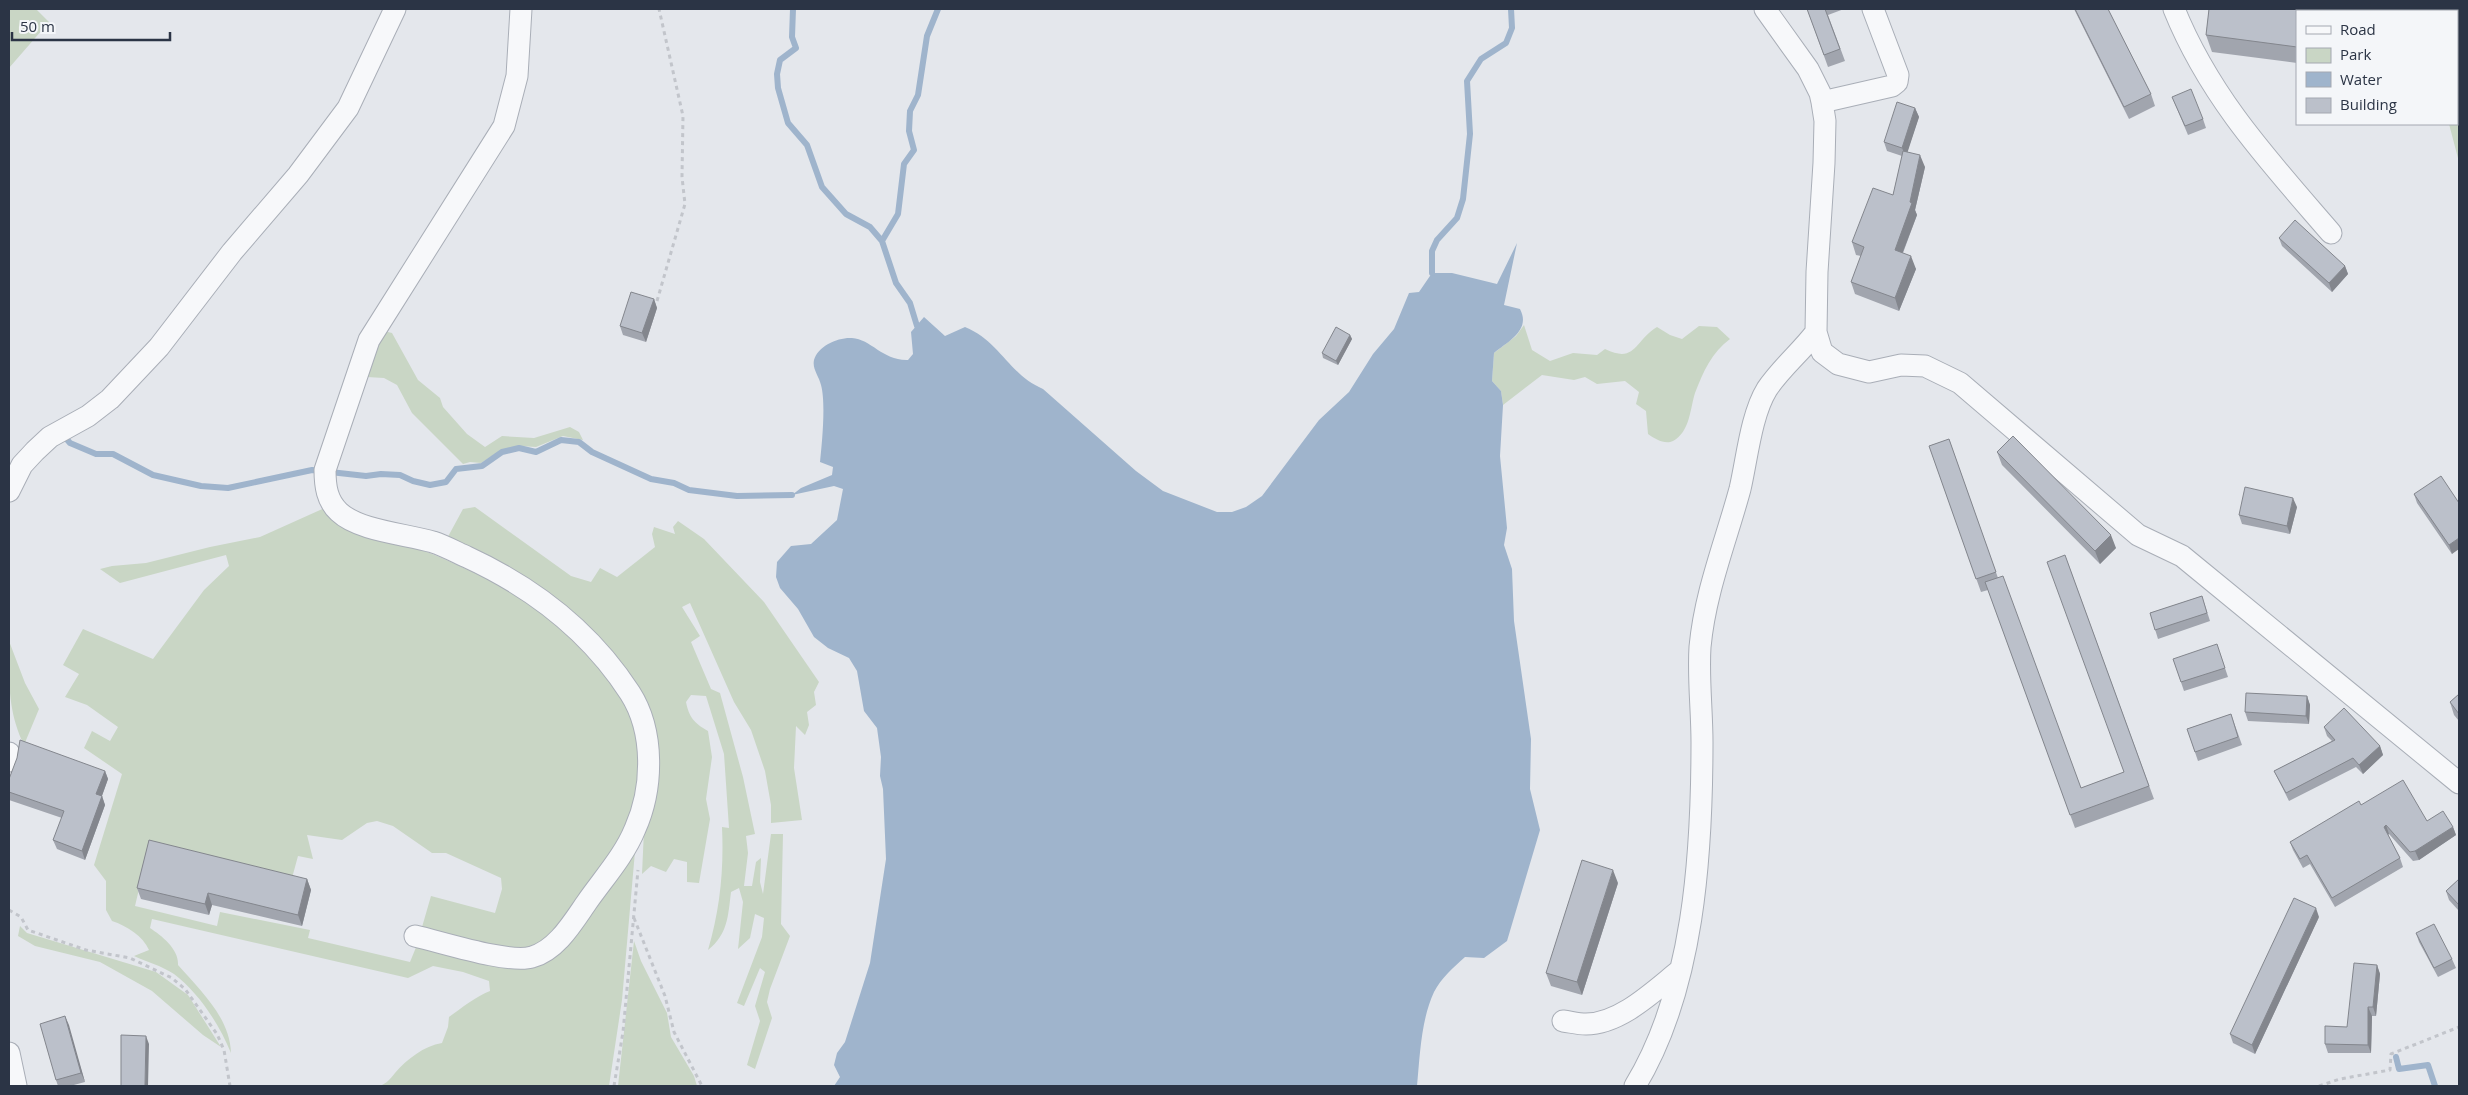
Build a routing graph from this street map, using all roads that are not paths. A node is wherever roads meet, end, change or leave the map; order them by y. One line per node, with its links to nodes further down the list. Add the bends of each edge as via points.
1 (395, 9): 9 (street, via 348,108 159,348 110,399 88,416 50,437 35,451 22,465)
2 (521, 9): 13 (street, via 517,76 504,126 369,340 325,470 325,487 339,513 356,523 434,543 484,565 537,596 568,620 592,643 631,694 650,750 647,780 635,829 620,856 559,940 545,952 518,960)
3 (1765, 9): 6 (street, via 1808,69)
4 (1873, 9): 6 (street, via 1898,75 1897,82 1892,86)
5 (2174, 9): 7 (street, via 2186,40 2244,132)
6 (1822, 102): 8 (street, via 1824,164)
7 (2331, 233)
8 (1816, 332): 12 (street, via 1822,352 1838,364 1869,372 1901,365 1926,366 1960,383 2138,535 2182,556); 14 (street, via 1766,390 1704,612 1700,649 1702,742 1698,850 1691,912)
9 (9, 489)
10 (9, 753): 11 (street)
11 (9, 761)
12 (2459, 783)
13 (415, 936)
14 (1679, 971): 15 (street, via 1648,995 1605,1020 1587,1024); 18 (street, via 1662,1028)
15 (1563, 1021)
16 (9, 1053): 17 (street)
17 (16, 1086)
18 (1635, 1086)

